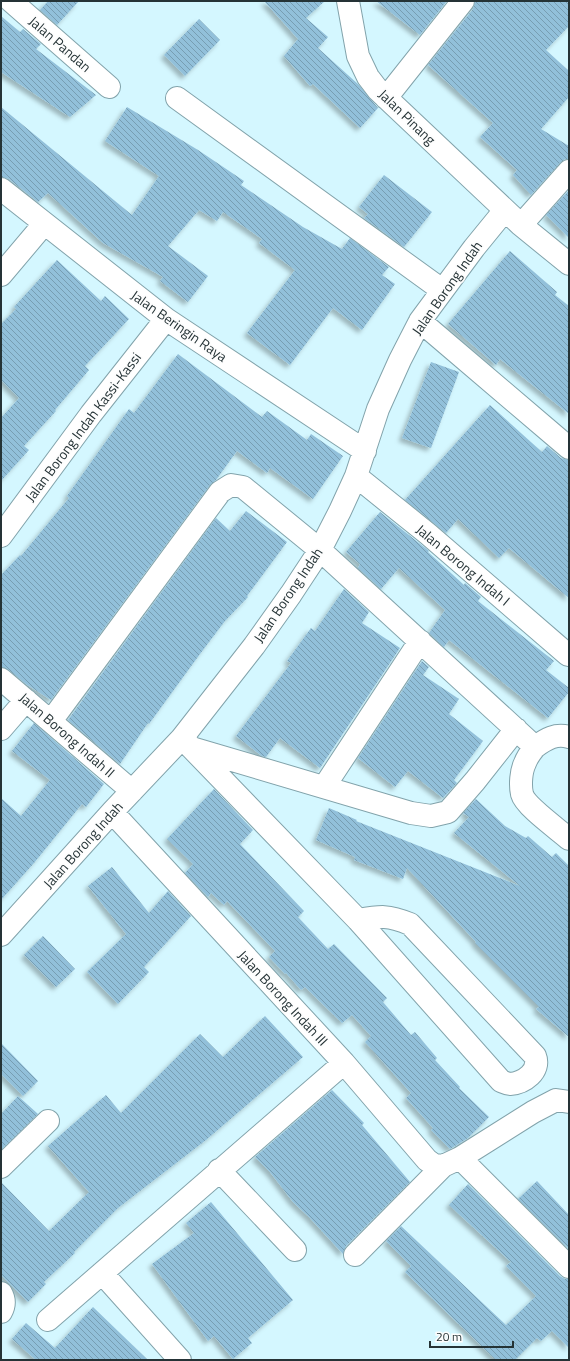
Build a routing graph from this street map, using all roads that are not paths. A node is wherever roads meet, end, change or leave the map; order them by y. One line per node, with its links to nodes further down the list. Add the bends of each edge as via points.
1 (11, 1): 4 (street, Jalan Pandan)
2 (348, 1): 6 (street, Jalan Pinang, via 358,56 368,77)
3 (463, 1): 6 (street)
4 (109, 87)
5 (177, 98): 14 (street)
6 (386, 98): 9 (street, Jalan Pinang)
7 (569, 171): 11 (street)
8 (1, 189): 10 (street, Jalan Beringin Raya)
9 (505, 210): 11 (street, Jalan Pinang); 14 (street, Jalan Borong Indah)
10 (44, 224): 13 (street); 15 (street, Jalan Beringin Raya)
11 (521, 225): 12 (street, Jalan Pinang)
12 (569, 264)
13 (1, 275)
14 (442, 290): 16 (street, Jalan Borong Indah)
15 (166, 319): 18 (street, Jalan Beringin Raya); 20 (street, Jalan Borong Indah Kassi-Kassi, via 91,414)
16 (420, 321): 17 (street); 18 (street, Jalan Borong Indah, via 378,409)
17 (569, 448)
18 (365, 451): 19 (street, Jalan Borong Indah)
19 (356, 476): 21 (street, Jalan Borong Indah); 23 (street, Jalan Borong Indah I, via 428,534)
20 (1, 536)
21 (320, 550): 22 (street); 26 (street, via 243,487 231,485 220,492); 30 (street, Jalan Borong Indah)
22 (420, 641): 28 (street); 32 (street)
23 (568, 655)
24 (1, 679): 25 (street, Jalan Borong Indah II)
25 (26, 700): 26 (street, Jalan Borong Indah II); 27 (street)
26 (51, 722): 33 (street, Jalan Borong Indah II)
27 (1, 729)
28 (516, 729): 31 (street); 32 (street, via 448,812 431,816 411,813)
29 (569, 736): 31 (street, via 561,734 546,739)
30 (188, 743): 32 (street); 33 (street, Jalan Borong Indah); 36 (street)
31 (535, 747): 35 (street, via 524,764 522,794 536,811)
32 (324, 787)
33 (132, 791): 34 (street, Jalan Borong Indah)
34 (112, 812): 37 (street, Jalan Borong Indah); 38 (street, Jalan Borong Indah III)
35 (569, 839)
36 (358, 920): 36 (street, via 376,916 392,917 410,924 535,1056 535,1070 518,1082 509,1084 501,1081)
37 (1, 935)
38 (344, 1063): 41 (street, Jalan Borong Indah III, via 427,1160 434,1165); 43 (street)
39 (569, 1102): 41 (street, via 556,1100)
40 (48, 1121): 42 (street)
41 (451, 1162): 45 (street); 46 (street, Jalan Borong Indah III)
42 (1, 1167)
43 (220, 1170): 44 (street); 47 (street)
44 (295, 1250)
45 (355, 1255)
46 (569, 1267)
47 (102, 1272): 50 (street); 51 (street)
48 (1, 1293): 49 (street, via 5,1299)
49 (1, 1312)
50 (48, 1320)
51 (180, 1360)

